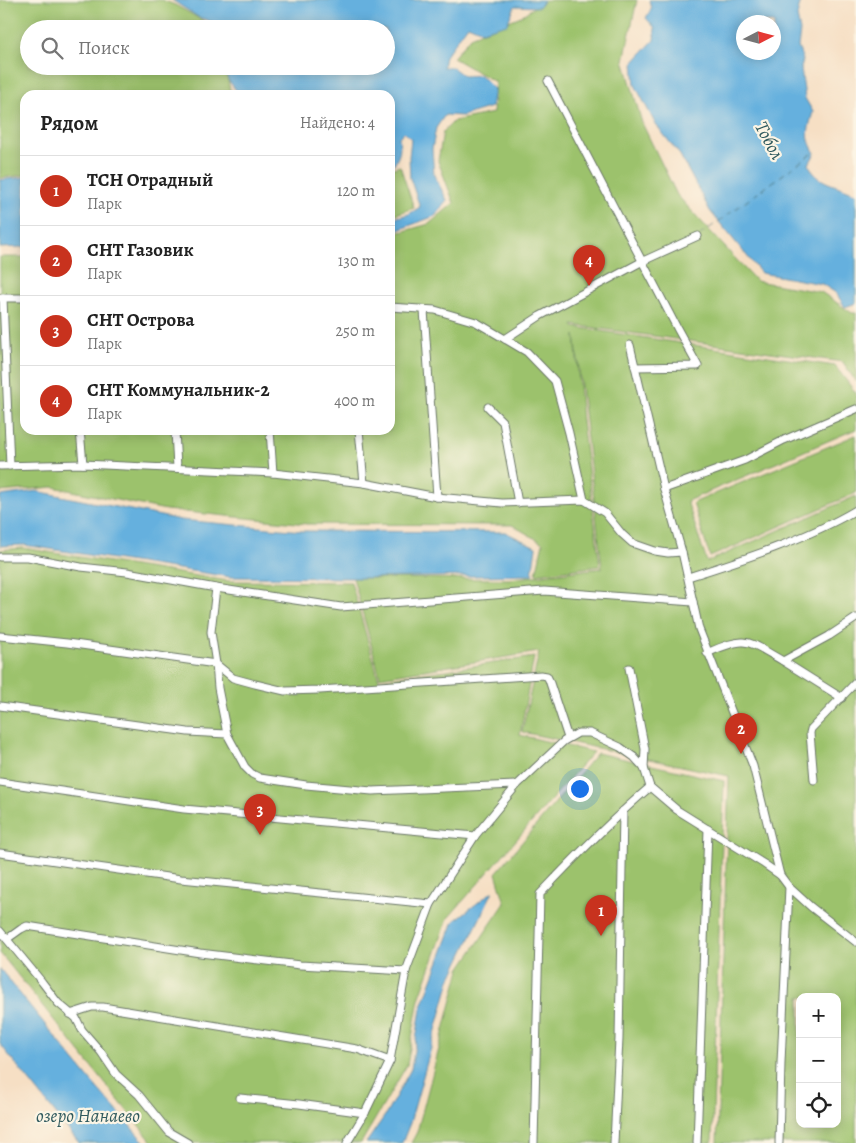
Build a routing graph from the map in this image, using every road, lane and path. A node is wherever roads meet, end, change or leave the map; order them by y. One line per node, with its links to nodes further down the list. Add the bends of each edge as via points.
1 (548, 81): 3 (street)
2 (698, 236): 3 (street)
3 (643, 261): 8 (street, via 540,316); 10 (street, via 698,366)
4 (1, 298): 5 (street); 19 (street)
5 (20, 298)
6 (395, 307): 7 (street)
7 (424, 310): 8 (street, via 476,322); 24 (street)
8 (505, 340): 25 (street, via 527,352 555,381)
9 (630, 345): 10 (street)
10 (635, 366): 23 (street)
11 (488, 407): 26 (street, via 503,422)
12 (856, 408): 23 (street, via 745,460)
13 (80, 435): 17 (street)
14 (175, 435): 20 (street)
15 (270, 435): 21 (street)
16 (359, 435): 22 (street)
17 (83, 464): 19 (street); 20 (street)
18 (0, 466): 19 (street)
19 (10, 466)
20 (177, 468): 21 (street)
21 (273, 473): 22 (street)
22 (364, 483): 24 (street)
23 (664, 489): 28 (street)
24 (437, 497): 26 (street)
25 (584, 500): 26 (street); 28 (street, via 605,514 632,543 655,551)
26 (518, 503)
27 (856, 510): 30 (street, via 771,549)
28 (682, 552): 30 (street)
29 (0, 557): 31 (street, via 28,557)
30 (688, 577): 32 (street)
31 (216, 588): 32 (street, via 342,606 544,591); 37 (street, via 211,632)
32 (693, 602): 35 (street)
33 (856, 618): 36 (street)
34 (0, 636): 37 (street)
35 (707, 653): 36 (street, via 729,643 747,641); 53 (street, via 753,766)
36 (784, 661): 40 (street)
37 (216, 664): 42 (street); 43 (street, via 233,678 286,691 547,676)
38 (629, 668): 44 (street, via 645,749)
39 (856, 682): 40 (street)
40 (842, 698): 45 (street, via 810,733)
41 (0, 706): 42 (street, via 188,732)
42 (227, 734): 47 (street, via 245,767 260,778 372,790)
43 (568, 738): 44 (street, via 578,733 590,733 620,747); 47 (street)
44 (644, 768): 48 (street)
45 (814, 780)
46 (0, 782): 51 (street, via 184,809)
47 (517, 785): 51 (street)
48 (650, 787): 49 (street); 50 (street, via 676,810)
49 (623, 810): 66 (street, via 540,894); 67 (street)
50 (708, 829): 53 (street); 68 (street)
51 (474, 836): 55 (street)
52 (0, 853): 55 (street, via 181,879)
53 (780, 875): 54 (street)
54 (789, 887): 58 (street); 69 (street)
55 (431, 904): 59 (street)
56 (0, 931): 57 (street)
57 (7, 940): 59 (street, via 27,926 300,966); 60 (street)
58 (856, 942)
59 (406, 971): 61 (street)
60 (70, 1014): 61 (street, via 103,1007 357,1049); 64 (street, via 116,1074 139,1095 169,1132)
61 (390, 1060): 63 (street)
62 (240, 1098): 63 (street)
63 (365, 1113): 65 (street)
64 (188, 1143)
65 (346, 1143)
66 (534, 1143)
67 (614, 1143)
68 (697, 1143)
69 (780, 1143)

